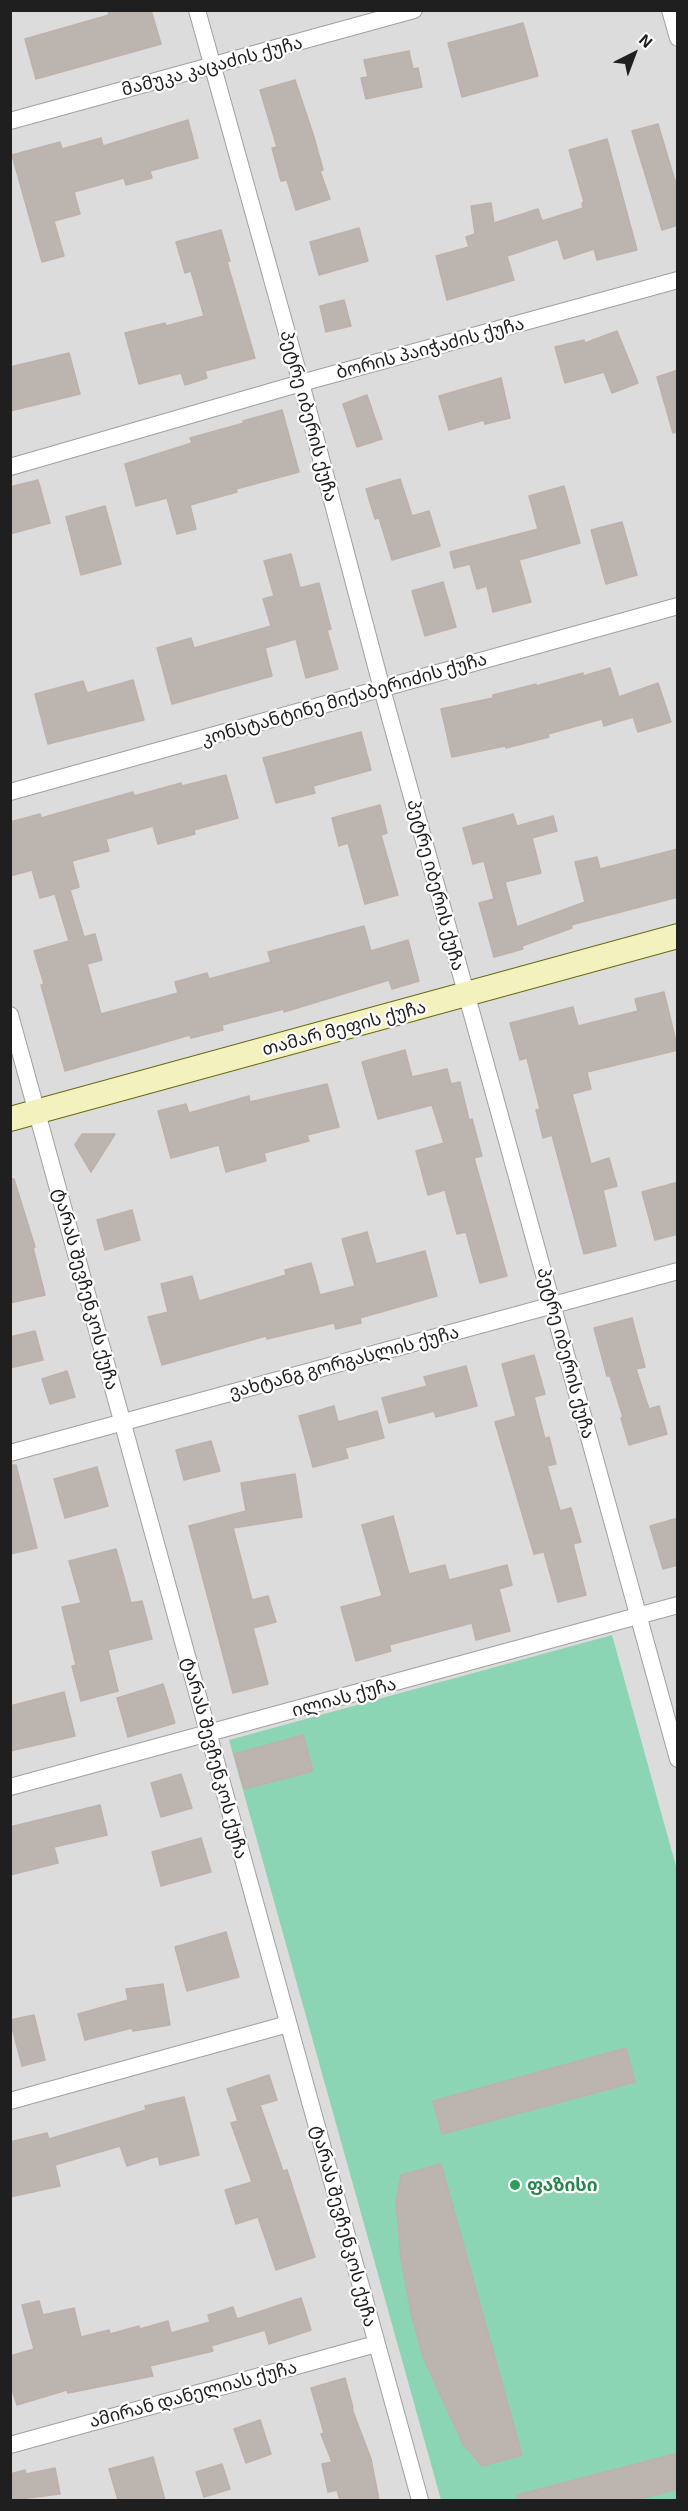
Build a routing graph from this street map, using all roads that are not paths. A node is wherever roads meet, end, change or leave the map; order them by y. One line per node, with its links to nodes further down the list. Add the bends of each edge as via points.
1 (197, 10): 5 (street, პეტრე იბერის ქუჩა)
2 (414, 10): 5 (street, მამუკა კაცაძის ქუჩა)
3 (670, 10): 4 (street)
4 (678, 38)
5 (212, 66): 6 (street, მამუკა კაცაძის ქუჩა); 8 (street, პეტრე იბერის ქუჩა)
6 (10, 121)
7 (678, 280): 8 (street, ბორის პაიჭაძის ქუჩა)
8 (301, 383): 9 (street, ბორის პაიჭაძის ქუჩა); 11 (street, პეტრე იბერის ქუჩა)
9 (10, 467)
10 (678, 606): 11 (street, კონსტანტინე მიქაბერიძის ქუჩა)
11 (382, 689): 12 (street, კონსტანტინე მიქაბერიძის ქუჩა); 14 (street, პეტრე იბერის ქუჩა)
12 (10, 792)
13 (678, 936): 14 (street, თამარ მეფის ქუჩა)
14 (466, 994): 16 (street, თამარ მეფის ქუჩა); 19 (street, პეტრე იბერის ქუჩა)
15 (10, 1015): 16 (street, ტარას შევჩენკოს ქუჩა)
16 (37, 1112): 17 (street, თამარ მეფის ქუჩა); 20 (street, ტარას შევჩენკოს ქუჩა)
17 (10, 1119)
18 (678, 1271): 19 (street, ვახტანგ გორგასლის ქუჩა)
19 (554, 1305): 20 (street, ვახტანგ გორგასლის ქუჩა); 23 (street, პეტრე იბერის ქუჩა)
20 (122, 1423): 21 (street, ვახტანგ გორგასლის ქუჩა); 24 (street, ტარას შევჩენკოს ქუჩა)
21 (10, 1454)
22 (678, 1605): 23 (street, ილიას ქუჩა)
23 (638, 1616): 24 (street, ილიას ქუჩა); 25 (street, პეტრე იბერის ქუჩა)
24 (208, 1735): 26 (street, ილიას ქუჩა); 27 (street, ტარას შევჩენკოს ქუჩა)
25 (678, 1759)
26 (10, 1787)
27 (288, 2024): 28 (street); 29 (street, ტარას შევჩენკოს ქუჩა)
28 (10, 2101)
29 (376, 2344): 30 (street, ამირან დანელიას ქუჩა); 31 (street, ტარას შევჩენკოს ქუჩა)
30 (10, 2445)
31 (420, 2500)

